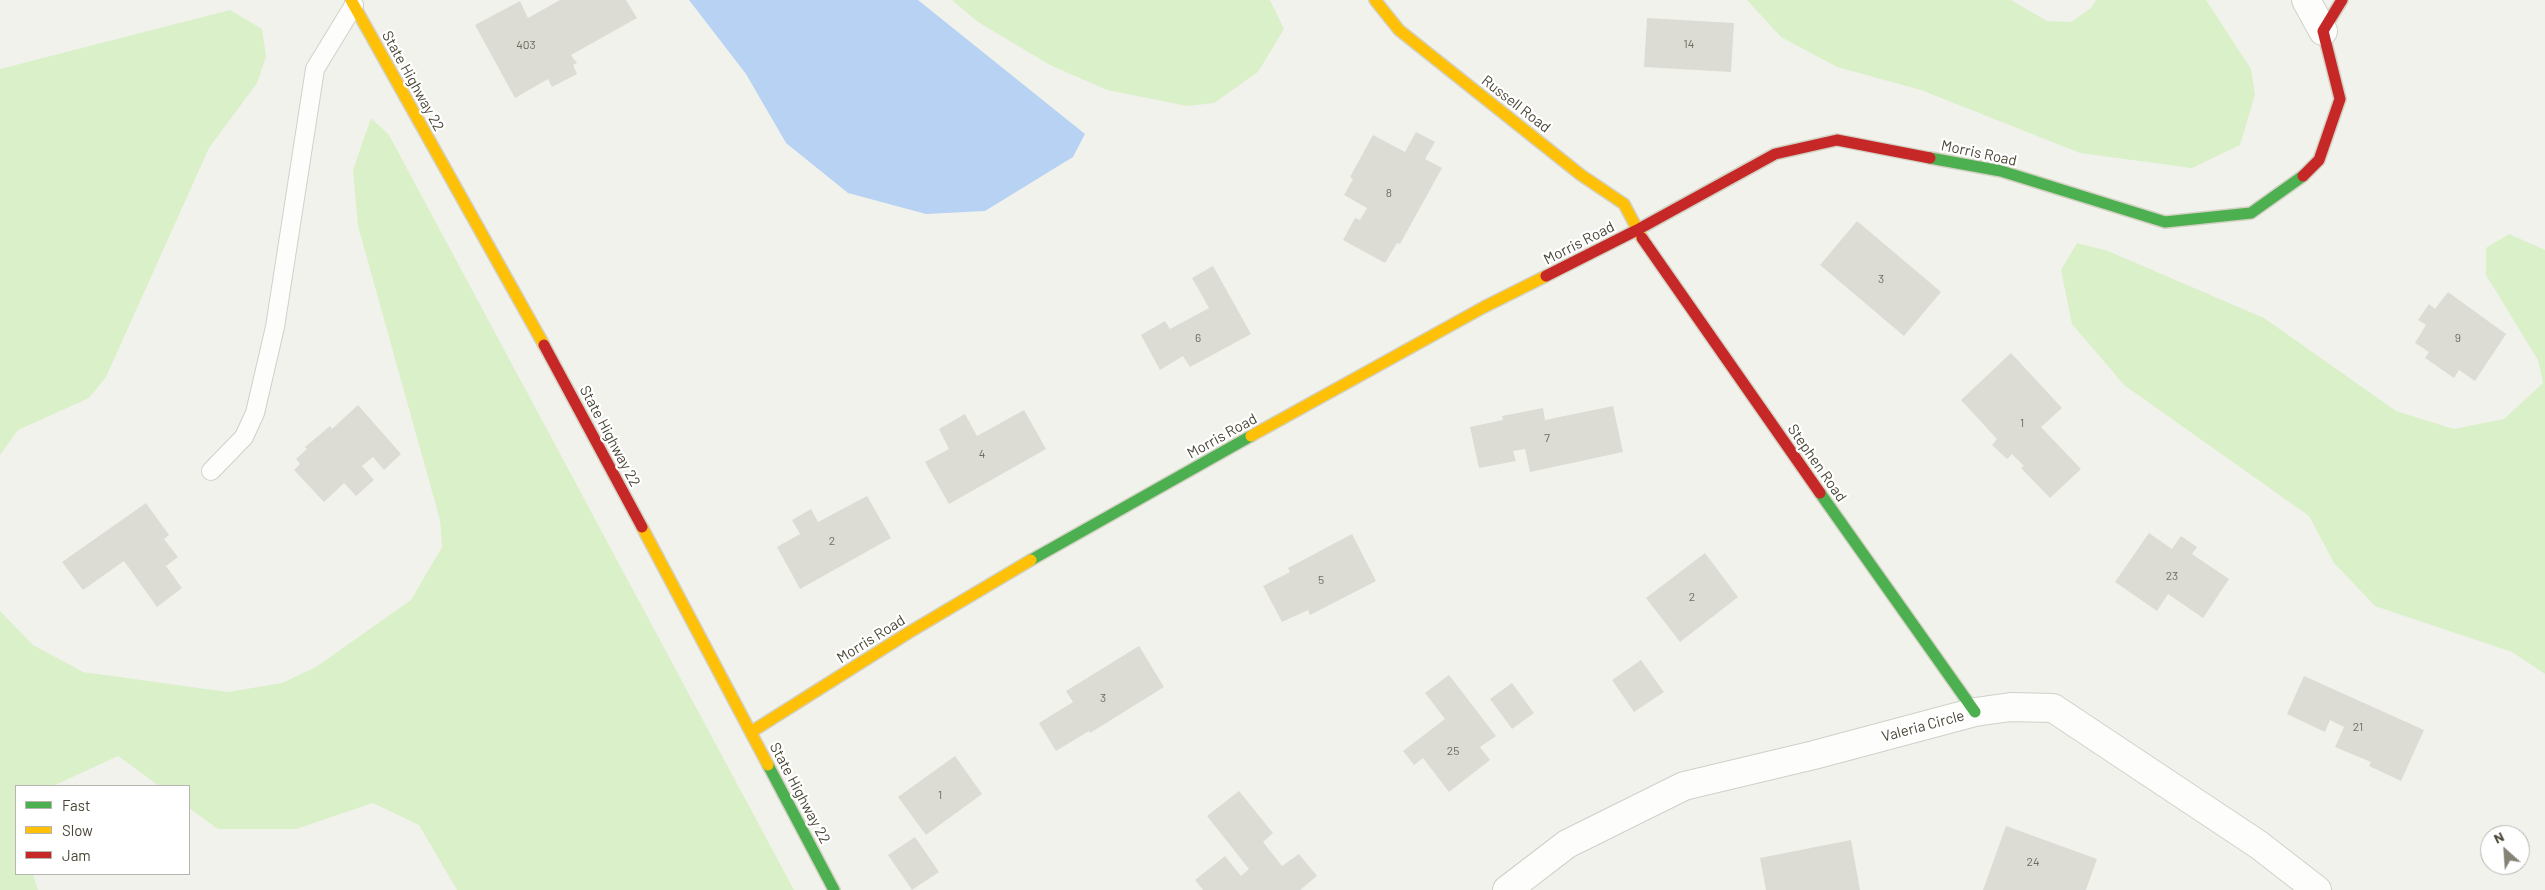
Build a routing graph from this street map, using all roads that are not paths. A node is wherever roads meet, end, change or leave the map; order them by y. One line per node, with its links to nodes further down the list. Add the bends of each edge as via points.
1 (1375, 0): 6 (street, Russell Road, via 1399,30 1581,174 1624,204)
2 (2306, 0): 5 (street)
3 (2342, 0): 5 (street)
4 (352, 2): 7 (lane, via 315,69 275,327 255,413 244,437); 9 (street, State Highway 22, via 557,368)
5 (2323, 31): 6 (street, Morris Road, via 2340,99 2319,160 2301,178 2251,213 2165,222 2001,171 1837,140 1775,154)
6 (1637, 230): 8 (street, Stephen Road); 9 (street, Morris Road, via 1484,307 1080,531 908,633)
7 (211, 471)
8 (1975, 712): 11 (street, Valeria Circle, via 1684,786 1567,844); 12 (street, Valeria Circle, via 2011,707 2054,708 2259,845)
9 (751, 732): 10 (street, State Highway 22)
10 (834, 890)
11 (1507, 890)
12 (2317, 890)

